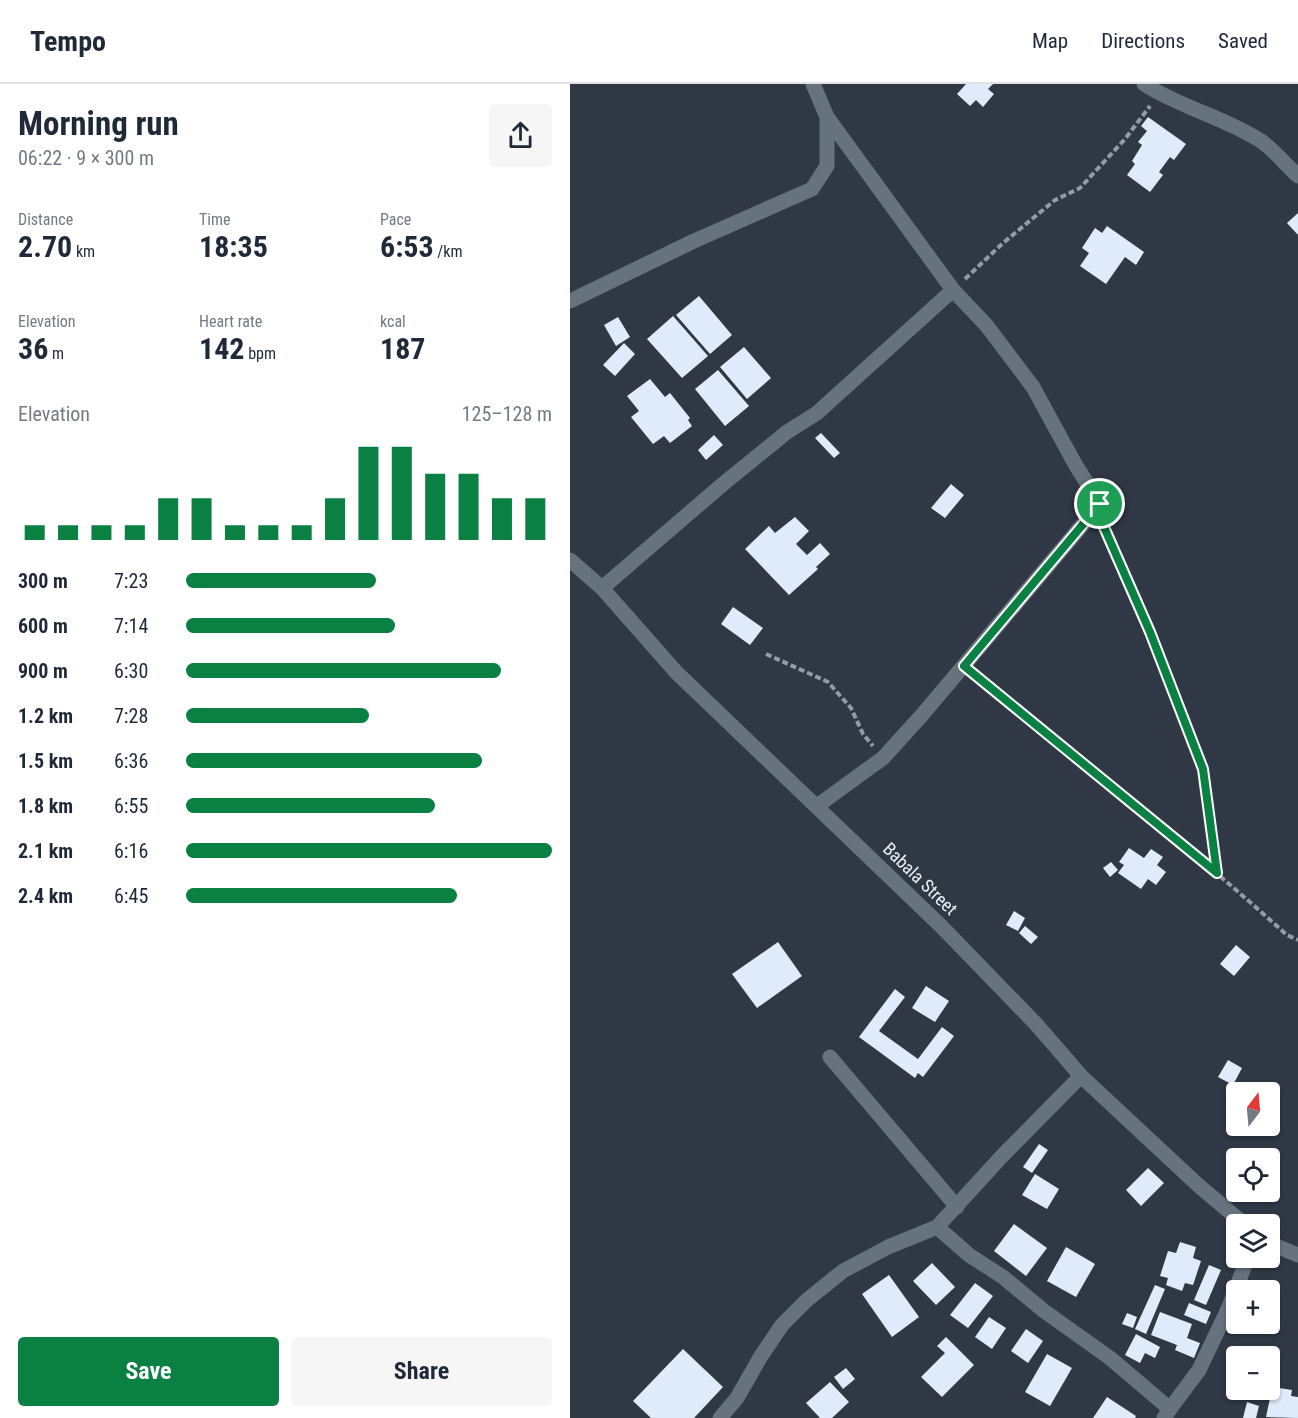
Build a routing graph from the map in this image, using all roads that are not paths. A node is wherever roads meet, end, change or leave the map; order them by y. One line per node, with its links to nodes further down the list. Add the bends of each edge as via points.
1 (813, 84): 3 (street)
2 (1144, 84): 4 (street, via 1262,142)
3 (827, 117): 5 (street); 6 (street, via 827,166 812,189)
4 (1298, 176)
5 (953, 290): 8 (street, via 817,413 723,484); 9 (street, via 987,326 1034,387 1100,504 883,758)
6 (570, 301)
7 (570, 560): 8 (street, Babala Street)
8 (602, 588): 9 (street, Babala Street, via 676,672)
9 (817, 806): 11 (street, Babala Street, via 942,927)
10 (830, 1057): 12 (street)
11 (1081, 1076): 12 (street); 13 (street, Babala Street)
12 (957, 1207): 14 (street)
13 (1232, 1214)
14 (937, 1227): 18 (street, via 969,1255 1110,1358); 19 (street, via 843,1271 807,1300 782,1325 737,1398)
15 (1280, 1248): 16 (street)
16 (1298, 1255)
17 (1243, 1268): 18 (street, via 1199,1370)
18 (1167, 1413)
19 (720, 1418)

